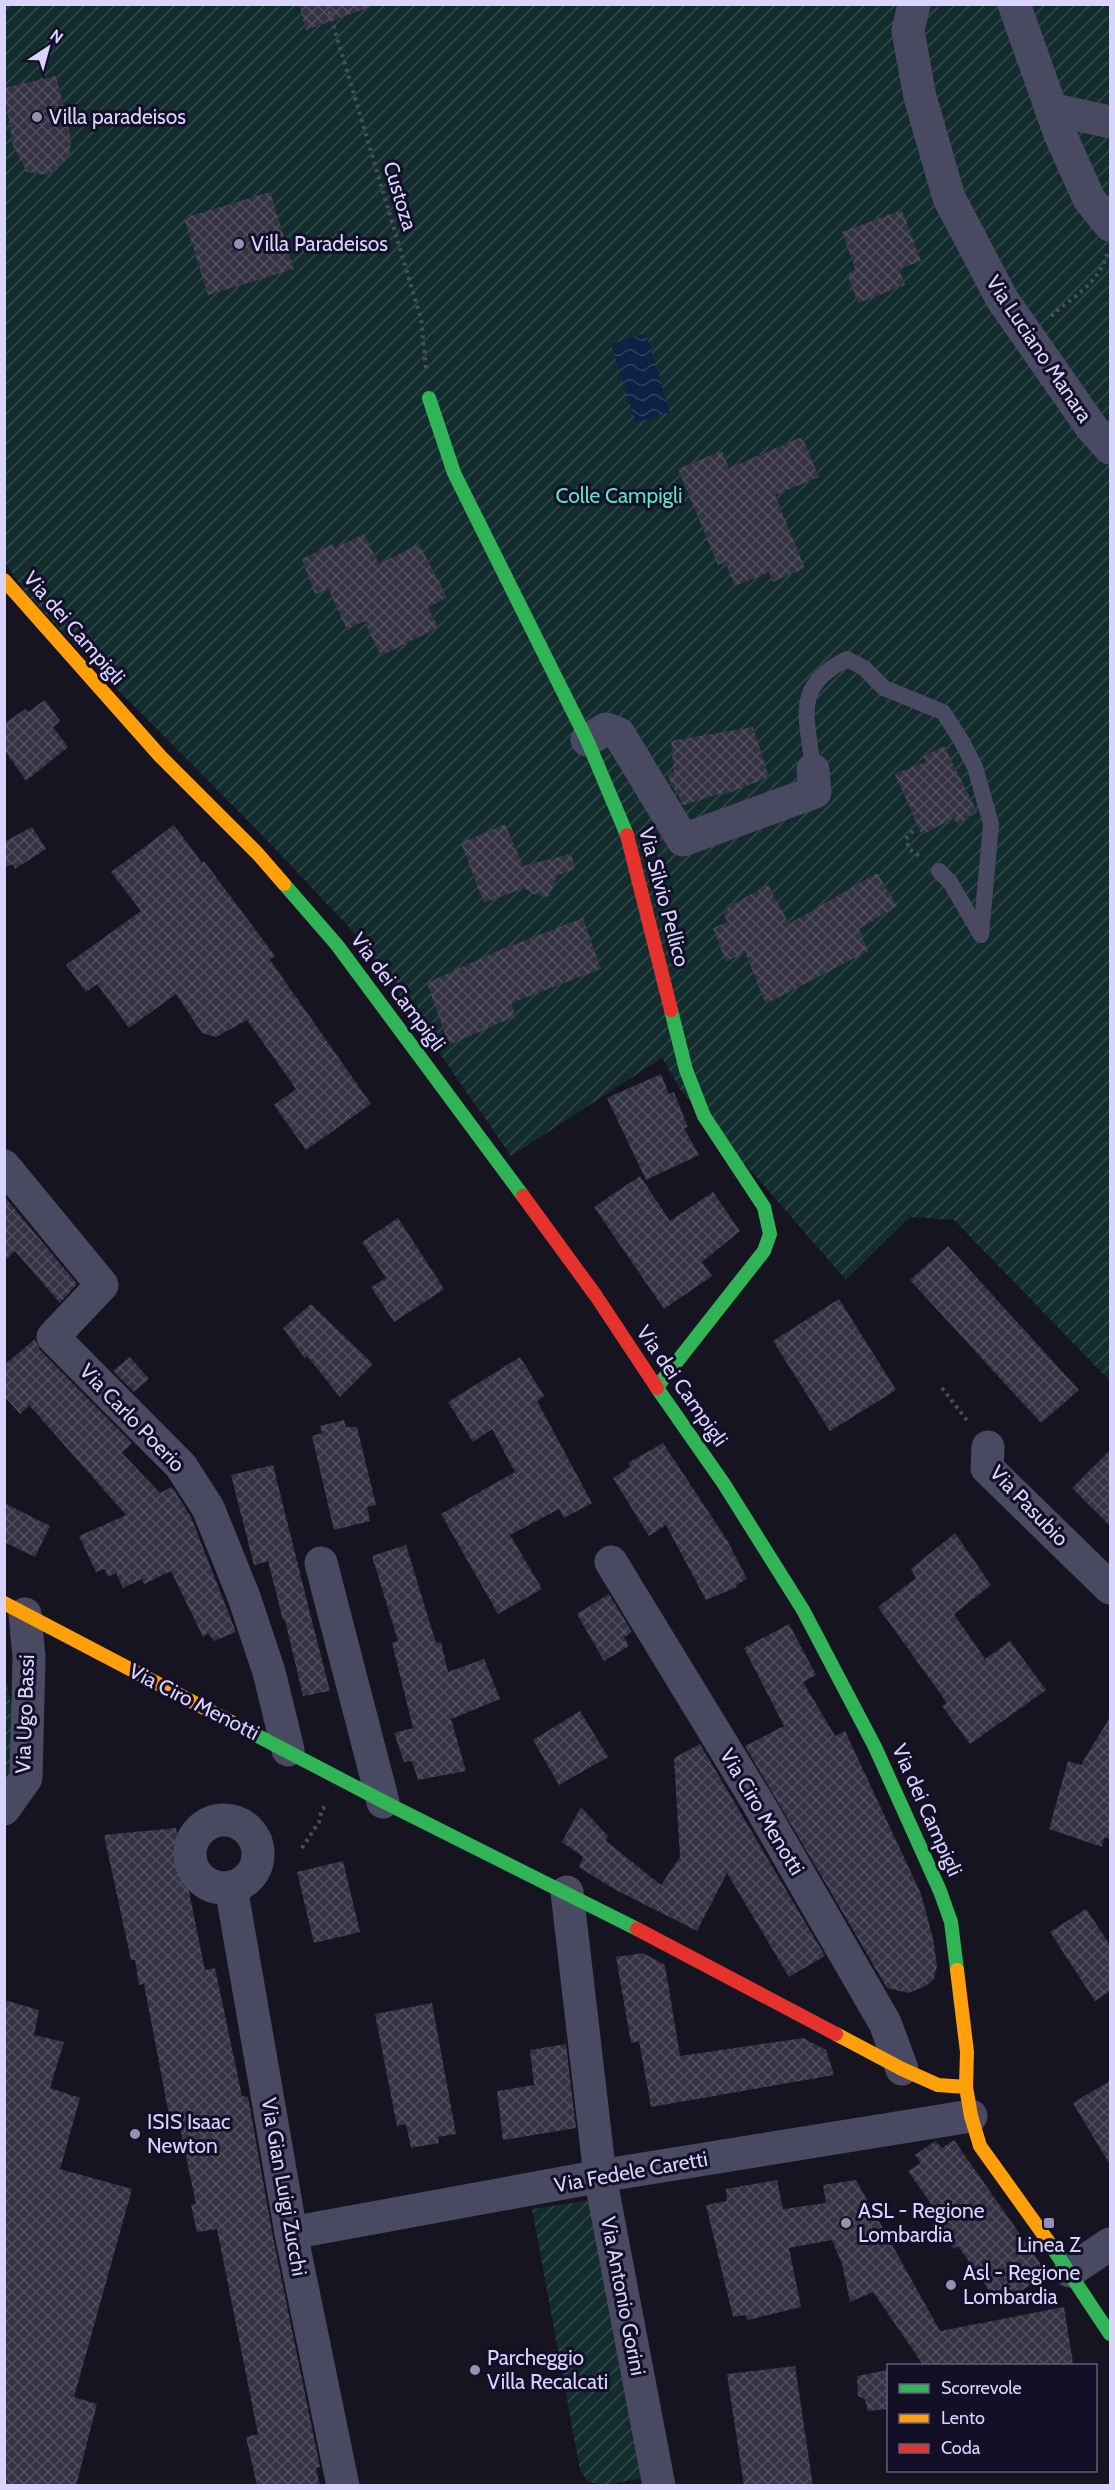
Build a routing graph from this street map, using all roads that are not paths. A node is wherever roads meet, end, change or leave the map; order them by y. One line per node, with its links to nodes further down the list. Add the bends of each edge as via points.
1 (914, 4): 7 (street, Via Luciano Manara, via 909,31 920,97 949,198 1002,299)
2 (1014, 4): 3 (street)
3 (1051, 109): 4 (street); 5 (street)
4 (1110, 122)
5 (1109, 236)
6 (429, 398): 9 (street, Via Silvio Pellico, via 454,473)
7 (1110, 448)
8 (4, 580): 13 (street, Via dei Campigli, via 152,747 258,854 337,945 596,1296)
9 (587, 740): 10 (street, Via Silvio Pellico, via 606,729 619,734 683,840 815,792); 13 (street, Via Silvio Pellico, via 626,831 686,1070 704,1116 764,1207 770,1234 764,1251)
10 (813, 770): 11 (lane, Via Silvio Pellico, via 806,707 813,683 847,659 864,668 884,688 943,712 975,767 991,824 981,935 950,882)
11 (939, 871)
12 (4, 1166): 19 (street, Via Carlo Poerio, via 102,1285 53,1337 181,1466 208,1508 269,1672)
13 (657, 1387): 25 (street, Via dei Campigli, via 724,1484 803,1611 875,1747 940,1891 951,1922 957,1959)
14 (988, 1447): 17 (street, Via Pasubio, via 987,1468)
15 (611, 1562): 24 (street, Via Ciro Menotti, via 885,2022)
16 (321, 1563): 20 (street)
17 (1110, 1588)
18 (15, 1608): 19 (street, Via Ciro Menotti); 21 (street, Via Ugo Bassi, via 29,1657 26,1778)
19 (288, 1750): 20 (street, Via Ciro Menotti)
20 (383, 1802): 23 (street, Via Ciro Menotti)
21 (4, 1809)
22 (231, 1887): 27 (street, Via Gian Luigi Zucchi)
23 (567, 1892): 24 (street, Via Ciro Menotti); 26 (street, Via Antonio Gorini)
24 (902, 2069): 25 (street, Via Ciro Menotti)
25 (968, 2102): 26 (street, Via Fedele Caretti); 29 (street, Via dei Campigli, via 981,2146)
26 (600, 2176): 27 (street, Via Fedele Caretti); 32 (street, Via Antonio Gorini)
27 (291, 2233): 31 (street, Via Gian Luigi Zucchi)
28 (1110, 2244): 29 (street)
29 (1070, 2271): 30 (street, Via dei Campigli)
30 (1110, 2334)
31 (343, 2486)
32 (659, 2486)

